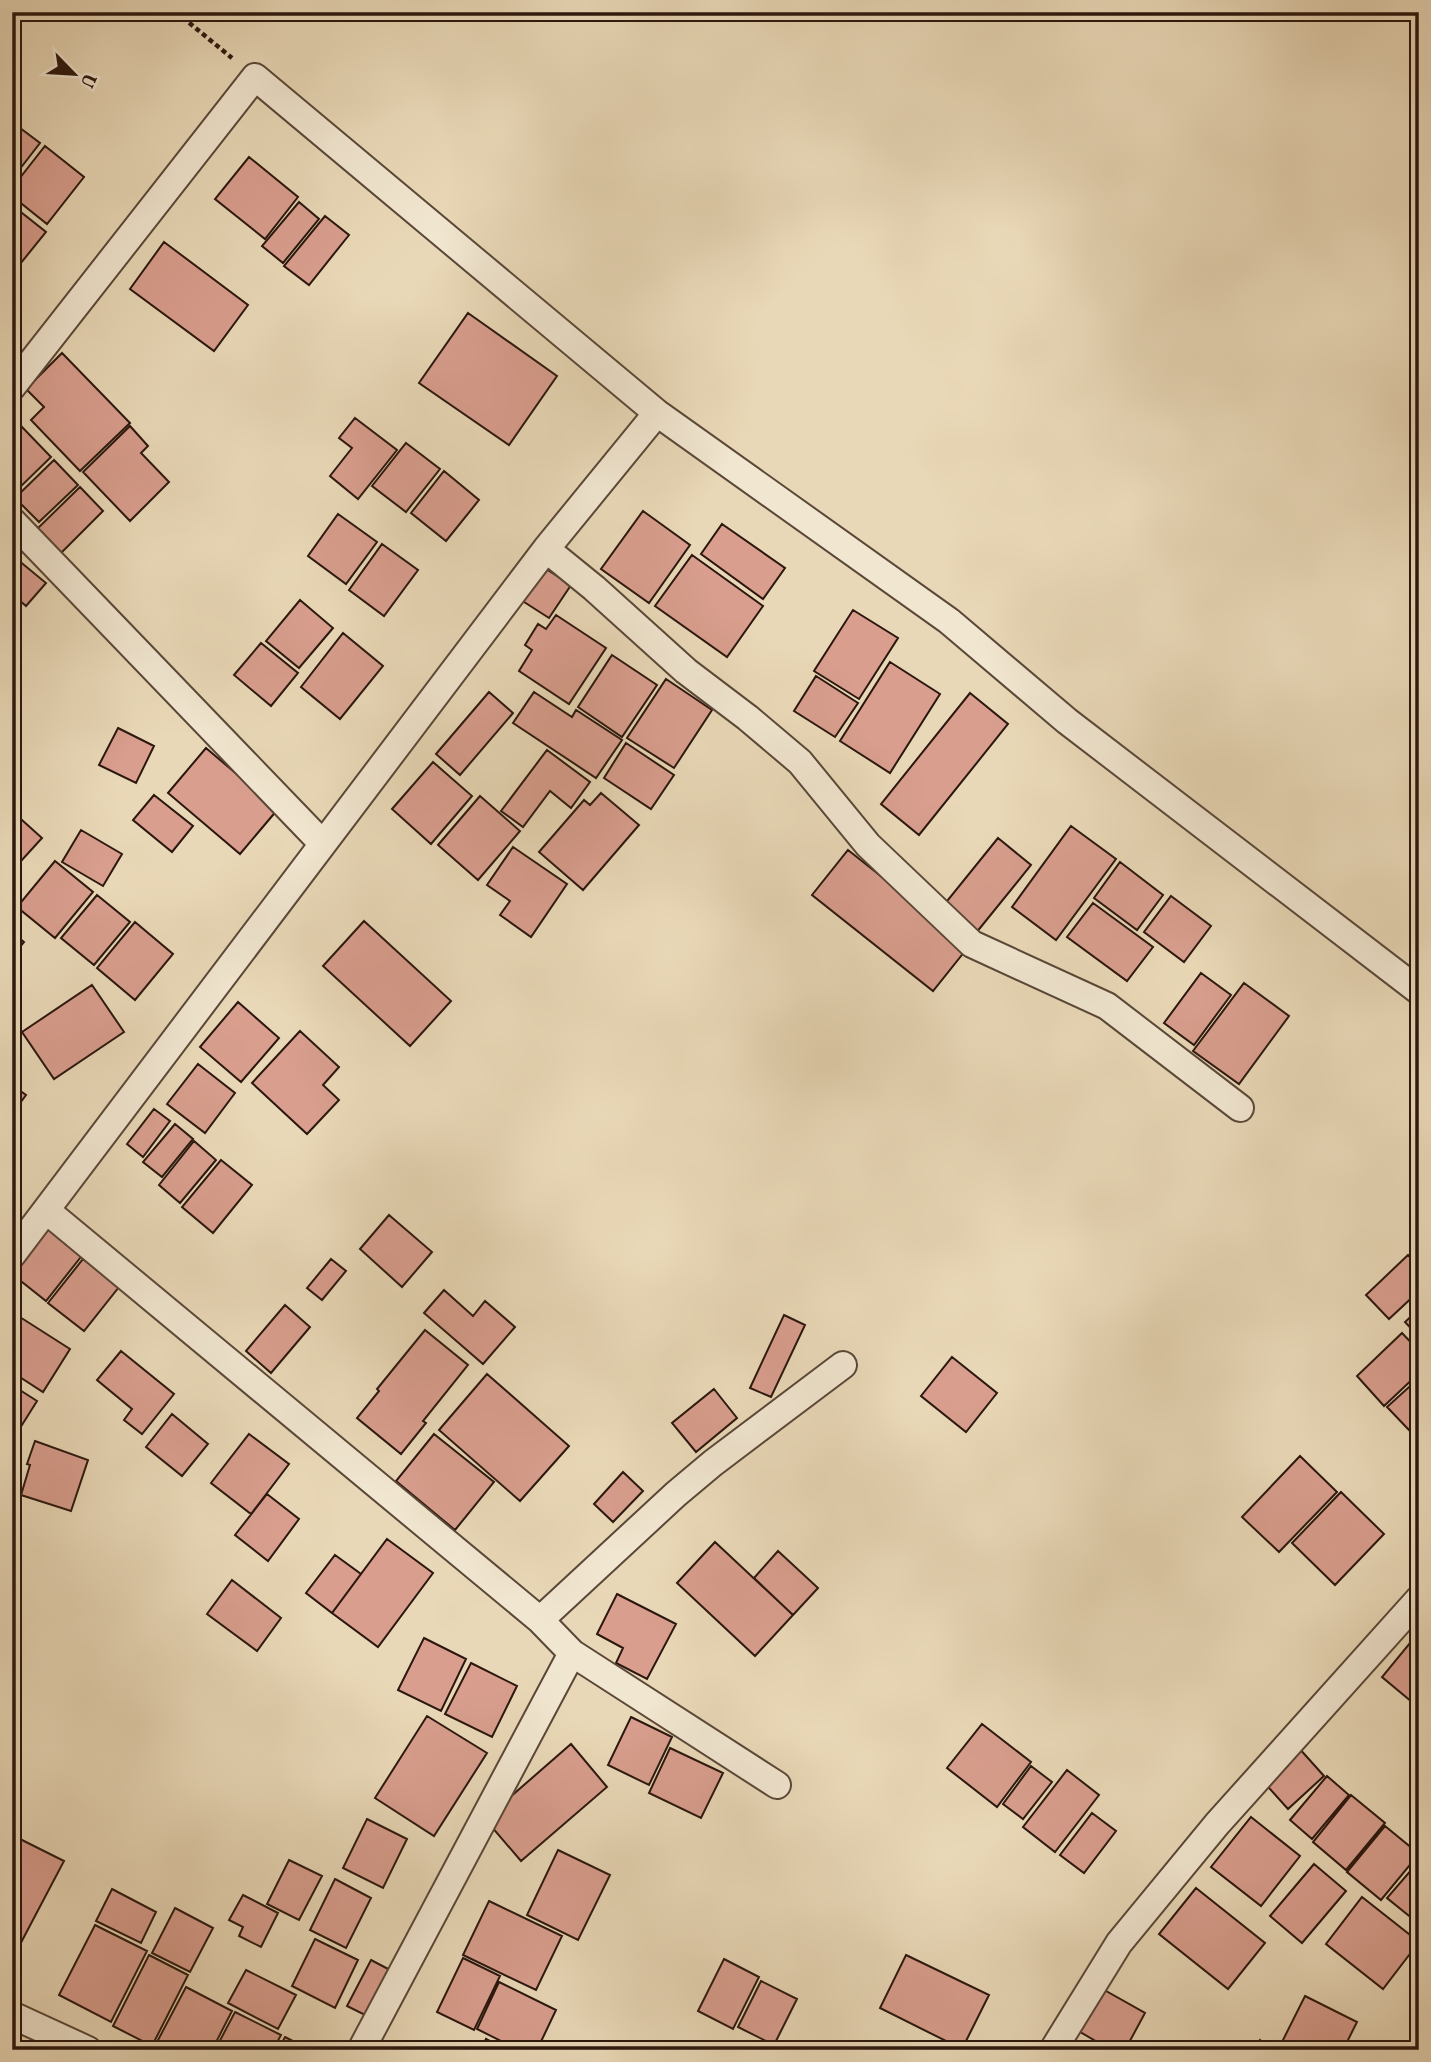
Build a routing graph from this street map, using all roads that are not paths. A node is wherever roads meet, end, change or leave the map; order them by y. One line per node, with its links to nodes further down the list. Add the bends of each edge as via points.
1 (12, 387): 2 (street, via 255,77)
2 (657, 413): 4 (street); 6 (street, via 949,621 1068,721)
3 (12, 521): 5 (street)
4 (546, 549): 5 (street); 7 (street, via 685,671 800,762 868,845 972,944 1107,1006)
5 (322, 843): 8 (street)
6 (1419, 991)
7 (1240, 1108)
8 (47, 1211): 9 (street); 12 (street)
9 (12, 1255)
10 (843, 1366): 12 (street, via 676,1494)
11 (1419, 1600): 18 (street, via 1217,1824 1119,1943)
12 (540, 1620): 13 (street)
13 (572, 1653): 14 (street); 17 (street)
14 (777, 1784)
15 (12, 2015): 16 (street)
16 (88, 2050)
17 (360, 2050)
18 (1053, 2050)

